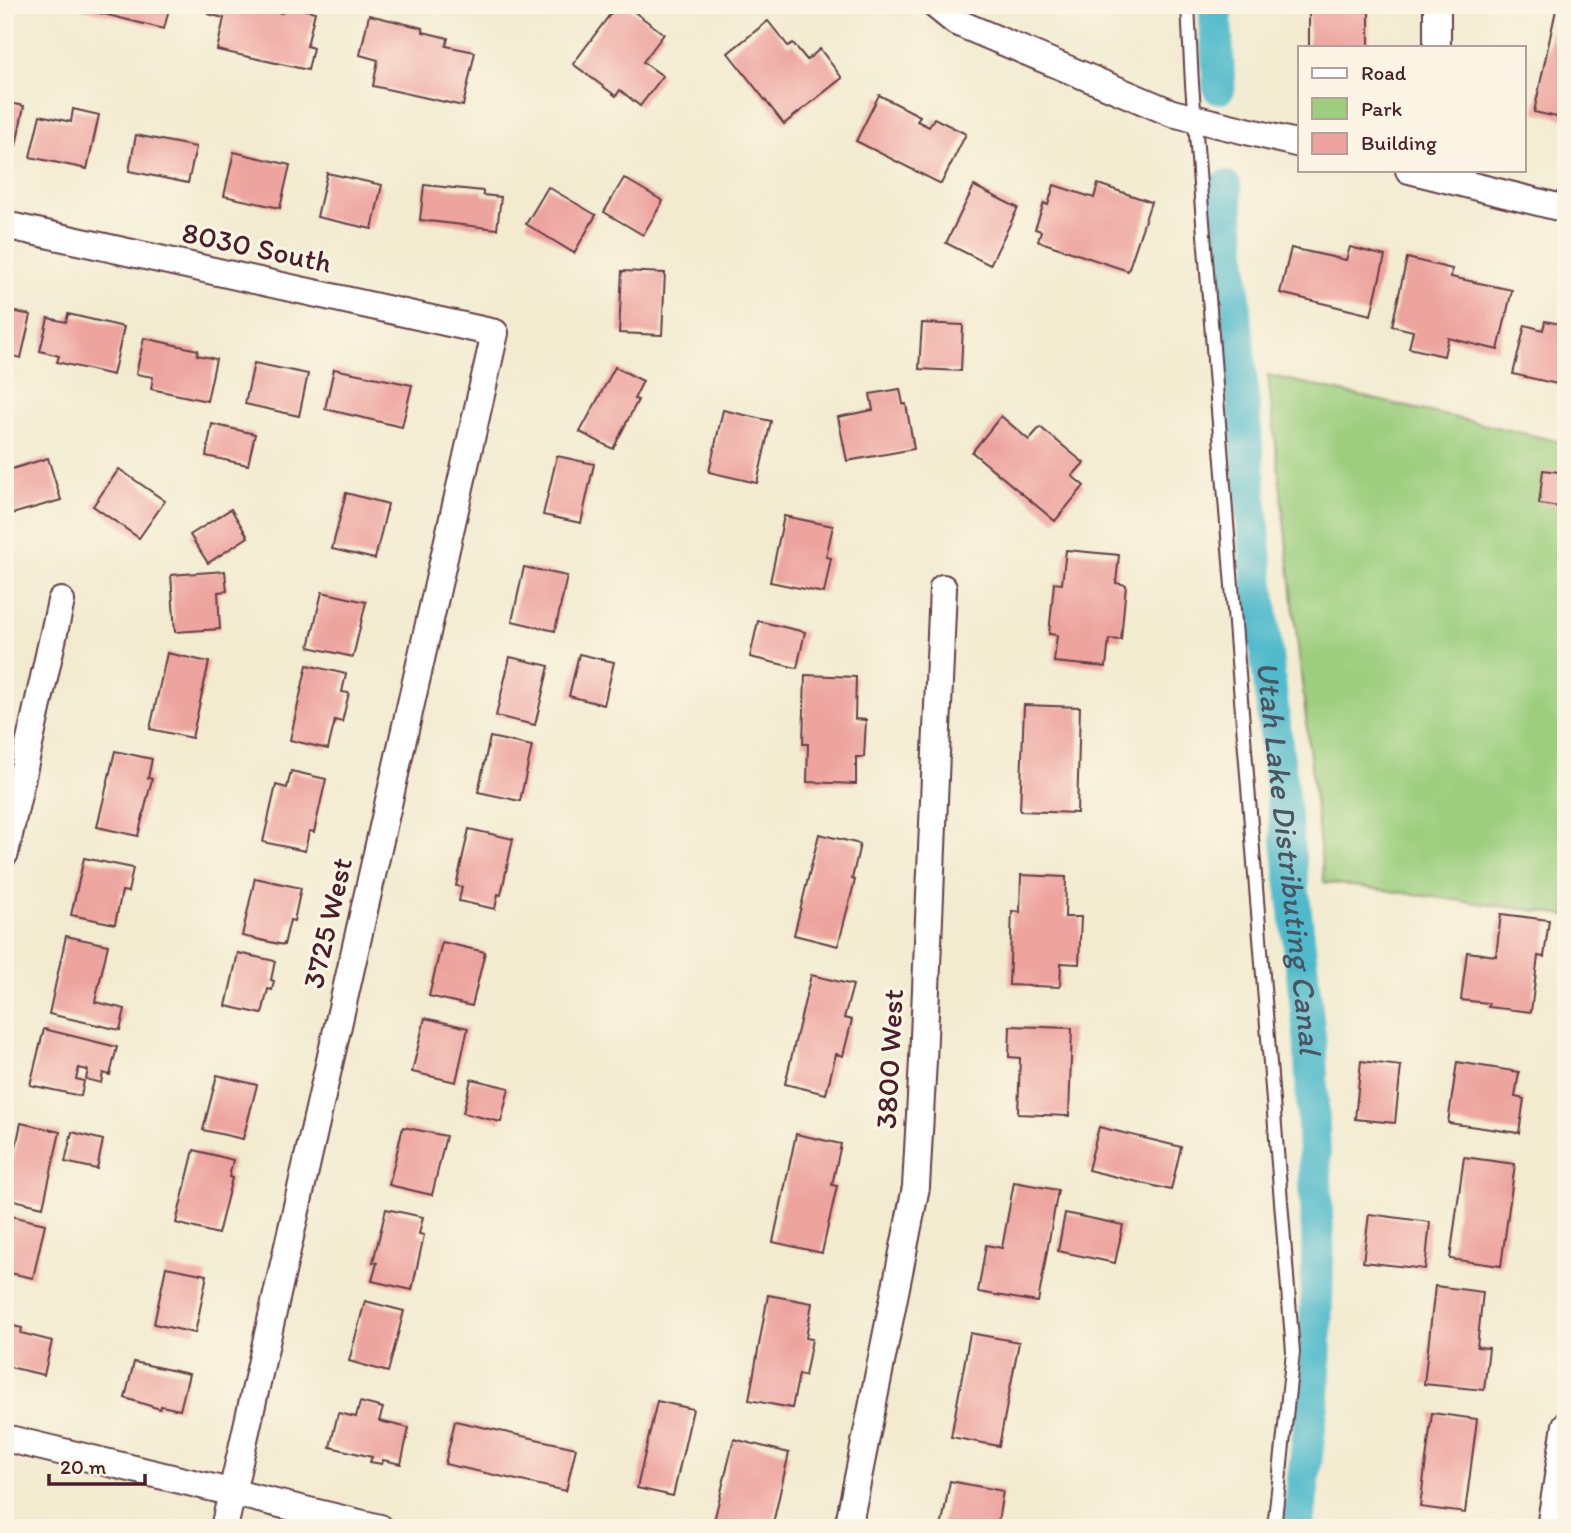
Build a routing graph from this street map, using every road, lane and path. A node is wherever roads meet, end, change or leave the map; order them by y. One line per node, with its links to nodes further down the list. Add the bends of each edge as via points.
1 (935, 5): 5 (street, via 956,22 1171,113)
2 (1188, 5): 5 (lane)
3 (1437, 5): 4 (street)
4 (1437, 46)
5 (1195, 118): 6 (street); 20 (lane, via 1293,1352)
6 (1298, 144)
7 (1426, 172): 8 (street)
8 (1566, 209)
9 (5, 225): 10 (street, 8030 South)
10 (495, 333): 16 (street, 3725 West)
11 (943, 588): 19 (street, 3800 West, via 916,1187)
12 (61, 601): 13 (street)
13 (5, 853)
14 (1566, 1425): 21 (street)
15 (5, 1438): 16 (street)
16 (232, 1493): 17 (street, 3725 West); 18 (street)
17 (224, 1528)
18 (380, 1528)
19 (848, 1528)
20 (1274, 1528)
21 (1550, 1528)

